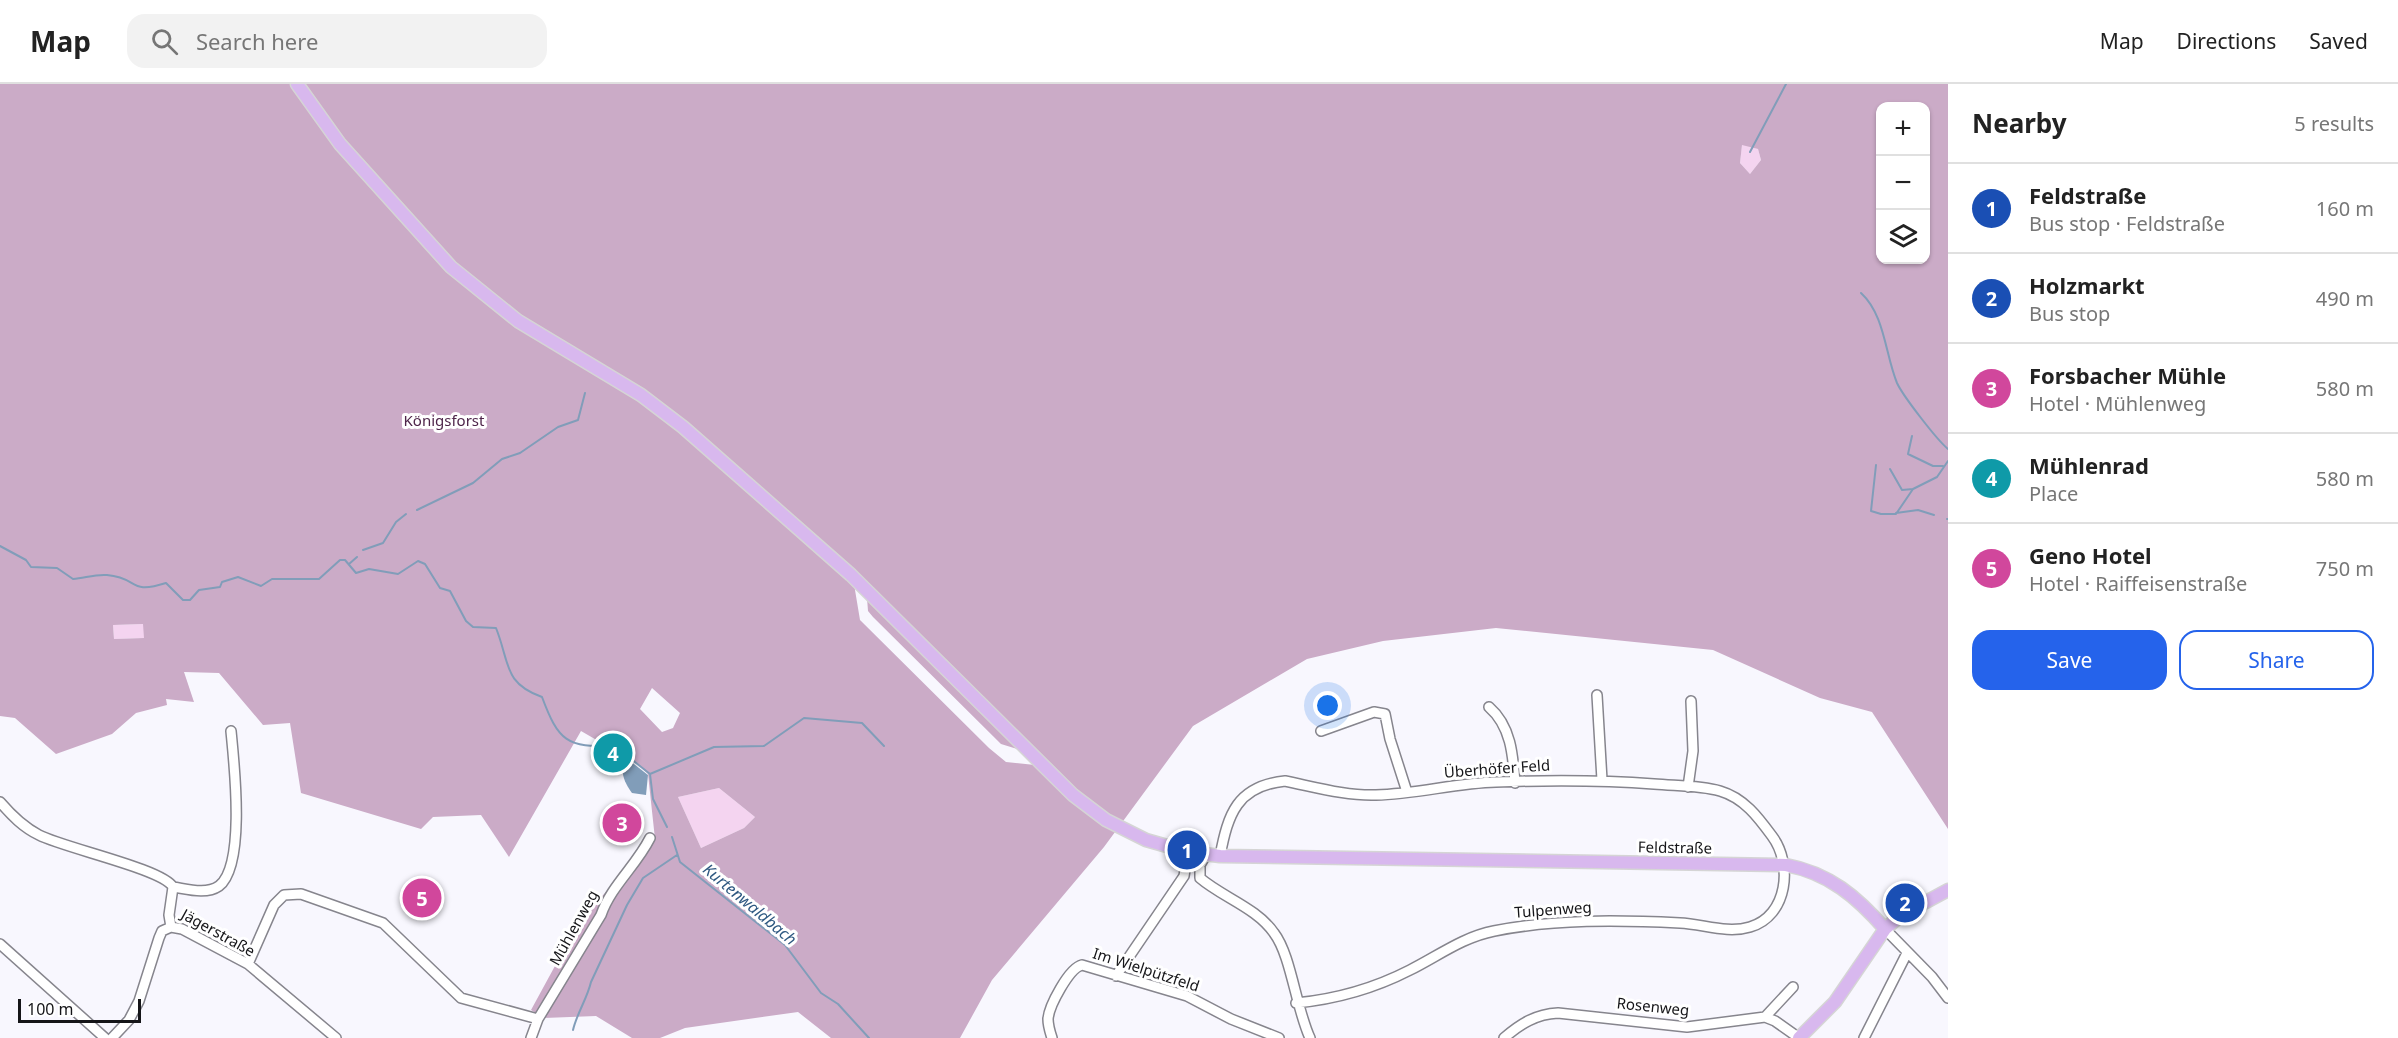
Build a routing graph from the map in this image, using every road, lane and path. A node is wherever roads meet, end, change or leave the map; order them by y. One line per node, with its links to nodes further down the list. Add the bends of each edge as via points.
1 (297, 84): 13 (main road, Feldstraße, via 340,144 429,246 474,289 518,321 641,394 677,422 851,575 1072,795 1106,820 1156,843)
2 (1597, 695): 7 (street)
3 (1691, 701): 9 (street, via 1694,751)
4 (1489, 707): 8 (street, via 1505,726 1514,759)
5 (231, 731): 19 (street, Jägerstraße, via 238,828 224,879 208,890)
6 (1321, 731): 10 (street, via 1374,712 1385,714 1389,740)
7 (1602, 780): 8 (street, Überhöfer Feld); 9 (street, Überhöfer Feld)
8 (1515, 783): 10 (street, Überhöfer Feld)
9 (1688, 787): 16 (street, Überhöfer Feld, via 1720,791 1743,802 1779,845)
10 (1407, 792): 15 (street, Überhöfer Feld, via 1375,795 1285,782 1265,785 1248,793 1234,808)
11 (0, 802): 19 (street, Jägerstraße, via 15,820 39,835 77,851 130,865 166,880)
12 (650, 838): 31 (street, Mühlenweg, via 634,866 608,896 601,915)
13 (1188, 852): 14 (main road, Feldstraße); 17 (street)
14 (1206, 855): 15 (main road, Feldstraße); 18 (street, via 1200,865)
15 (1220, 856): 16 (main road, Feldstraße)
16 (1786, 865): 22 (main road, Feldstraße, via 1807,869 1840,885); 29 (street, Tulpenweg, via 1785,883 1770,916 1747,928 1619,921 1495,931 1460,943 1357,993)
17 (1184, 876): 18 (street); 26 (street)
18 (1200, 878): 29 (street, via 1273,930)
19 (173, 887): 21 (street, Jägerstraße)
20 (1948, 890): 22 (main road)
21 (171, 927): 25 (street, Jägerstraße); 33 (street, via 162,931 134,1011)
22 (1885, 929): 24 (street); 40 (main road, via 1834,1002)
23 (0, 944): 32 (street)
24 (1907, 953): 28 (street); 41 (street)
25 (248, 964): 31 (street, via 274,905 284,895 301,894 383,923 461,998); 34 (street, Jägerstraße)
26 (1116, 976): 36 (street, Im Wielpützfeld, via 1082,965 1074,968 1050,1012); 37 (street, Im Wielpützfeld, via 1187,996)
27 (1792, 987): 30 (street)
28 (1948, 998)
29 (1296, 1003): 38 (street)
30 (1765, 1017): 39 (street, Rosenweg, via 1687,1027 1546,1013); 40 (street)
31 (538, 1019): 35 (street, Mühlenweg)
32 (105, 1038)
33 (112, 1038)
34 (336, 1038)
35 (531, 1038)
36 (1052, 1038)
37 (1279, 1038)
38 (1310, 1038)
39 (1504, 1038)
40 (1799, 1038)
41 (1864, 1038)

